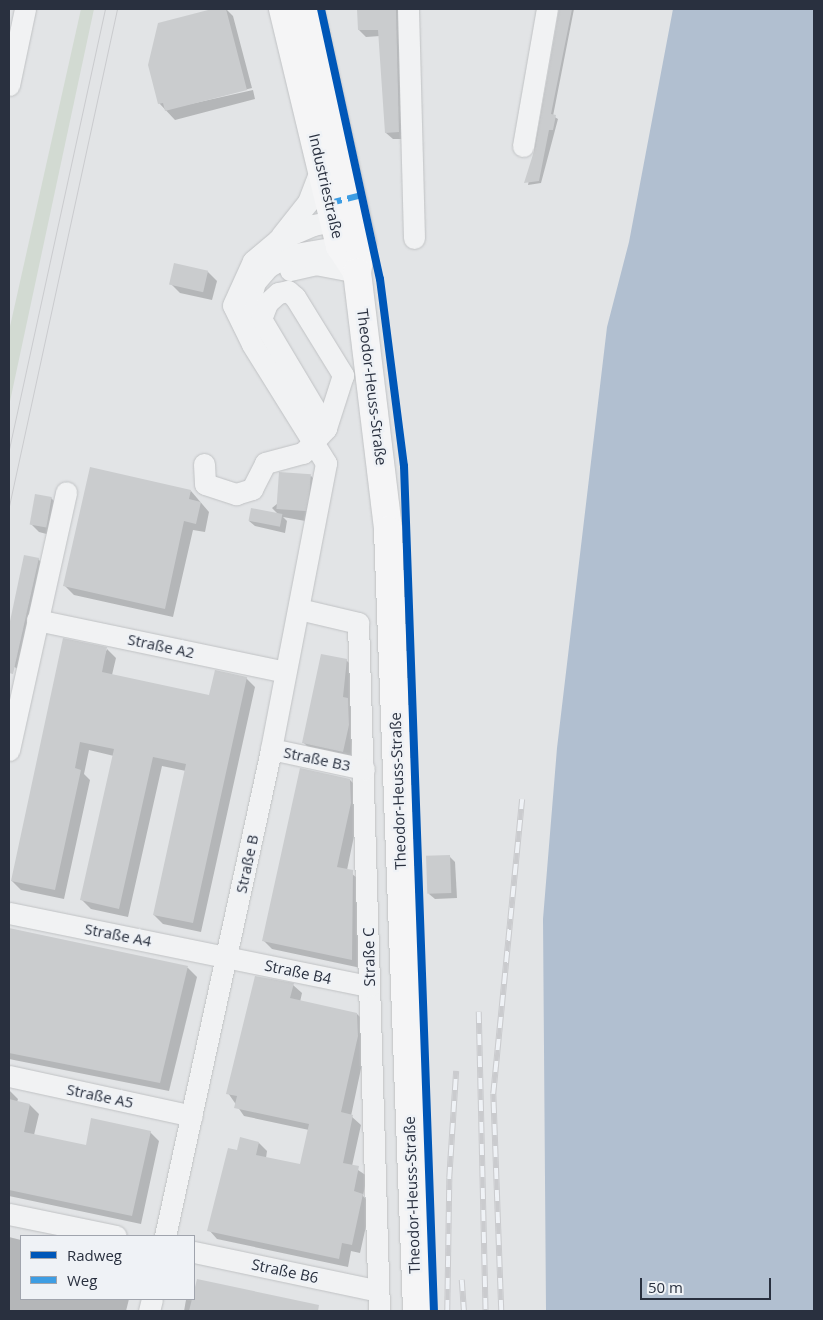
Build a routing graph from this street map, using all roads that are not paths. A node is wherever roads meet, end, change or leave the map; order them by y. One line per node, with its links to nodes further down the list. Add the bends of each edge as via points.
1 (25, 9): 6 (lane)
2 (284, 9): 8 (main road, Industriestraße)
3 (310, 9): 9 (main road, Industriestraße)
4 (408, 9): 10 (lane)
5 (548, 9): 7 (lane)
6 (9, 85)
7 (523, 146)
8 (322, 166): 9 (main road, Industriestraße); 11 (lane, via 308,202)
9 (349, 232): 11 (lane); 12 (main road, Industriestraße); 13 (lane, via 289,255 268,267 255,282)
10 (414, 238)
11 (278, 240): 14 (lane, via 253,261 237,289 233,306)
12 (357, 272): 13 (lane, via 315,264 294,268 272,279); 35 (main road, Theodor-Heuss-Straße, via 388,530)
13 (250, 302): 14 (lane)
14 (243, 325): 15 (lane)
15 (320, 436): 15 (lane, via 260,319 267,302 278,292 288,291 295,297 343,375); 16 (lane, via 303,453 264,463 252,489 236,494 205,484); 18 (lane, Straße B, via 326,463 324,491)
16 (204, 464)
17 (66, 492): 19 (lane)
18 (299, 609): 20 (lane, Straße B); 23 (lane, Straße C, via 358,623)
19 (37, 620): 20 (lane, Straße A2); 22 (lane)
20 (285, 672): 21 (lane, Straße B)
21 (270, 749): 23 (lane, Straße B3); 25 (lane, Straße B)
22 (9, 750)
23 (364, 769): 26 (lane, Straße C)
24 (9, 913): 25 (lane, Straße A4)
25 (227, 957): 26 (lane, Straße B4); 28 (lane, Straße B)
26 (369, 986): 33 (lane, Straße C)
27 (9, 1076): 28 (lane, Straße A5)
28 (192, 1116): 31 (lane, Straße B)
29 (9, 1214): 30 (lane)
30 (111, 1235)
31 (165, 1235)
32 (195, 1252): 33 (lane, Straße B6)
33 (375, 1290): 34 (lane, Straße C)
34 (380, 1311)
35 (417, 1311)

